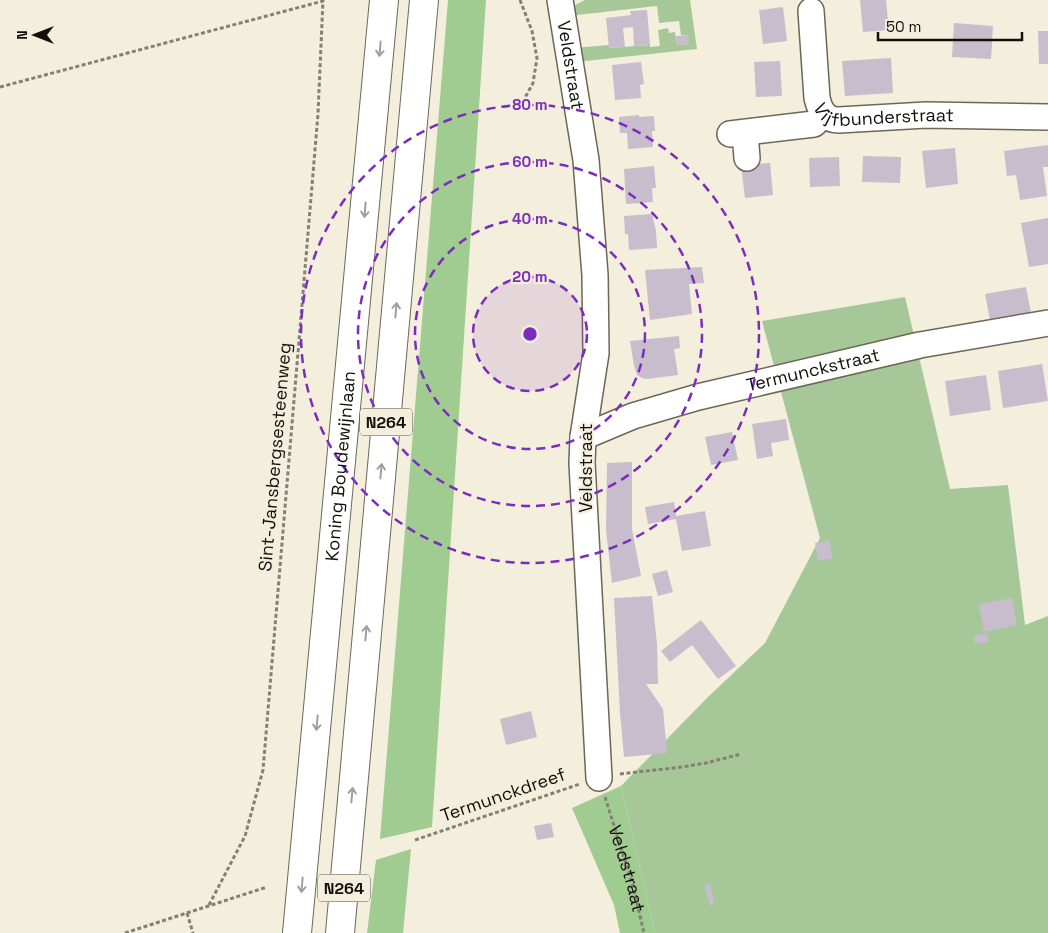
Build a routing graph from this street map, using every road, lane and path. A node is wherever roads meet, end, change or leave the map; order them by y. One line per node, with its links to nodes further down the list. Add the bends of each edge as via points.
1 (323, 0): 7 (path); 18 (path, Sint-Jansbergsesteenweg, via 318,114 263,770 245,836)
2 (384, 0): 22 (highway, Koning Boudewijnlaan / N264, one-way to 22)
3 (424, 0): 23 (highway, N264, one-way to 3)
4 (520, 0): 8 (path, via 532,30 537,58 533,83)
5 (560, 0): 13 (street, Veldstraat, via 586,160 595,275 596,353)
6 (811, 11): 9 (street, Vijfbunderstraat, via 817,98)
7 (0, 86)
8 (520, 107)
9 (824, 114): 10 (street, Vijfbunderstraat, via 835,120 926,115); 11 (street, via 814,124 773,128)
10 (1048, 117)
11 (740, 142)
12 (1048, 323): 13 (street, Termunckstraat, via 920,345 692,399 633,416)
13 (583, 437): 15 (street, Veldstraat)
14 (741, 754): 15 (path, Termunckdreef, via 706,763)
15 (599, 778): 16 (path, Termunckdreef); 24 (path, Veldstraat, via 633,886)
16 (415, 840)
17 (267, 887): 18 (path)
18 (209, 905): 19 (path)
19 (187, 912): 20 (path); 21 (path)
20 (125, 933)
21 (194, 933)
22 (297, 933)
23 (340, 933)
24 (644, 933)

